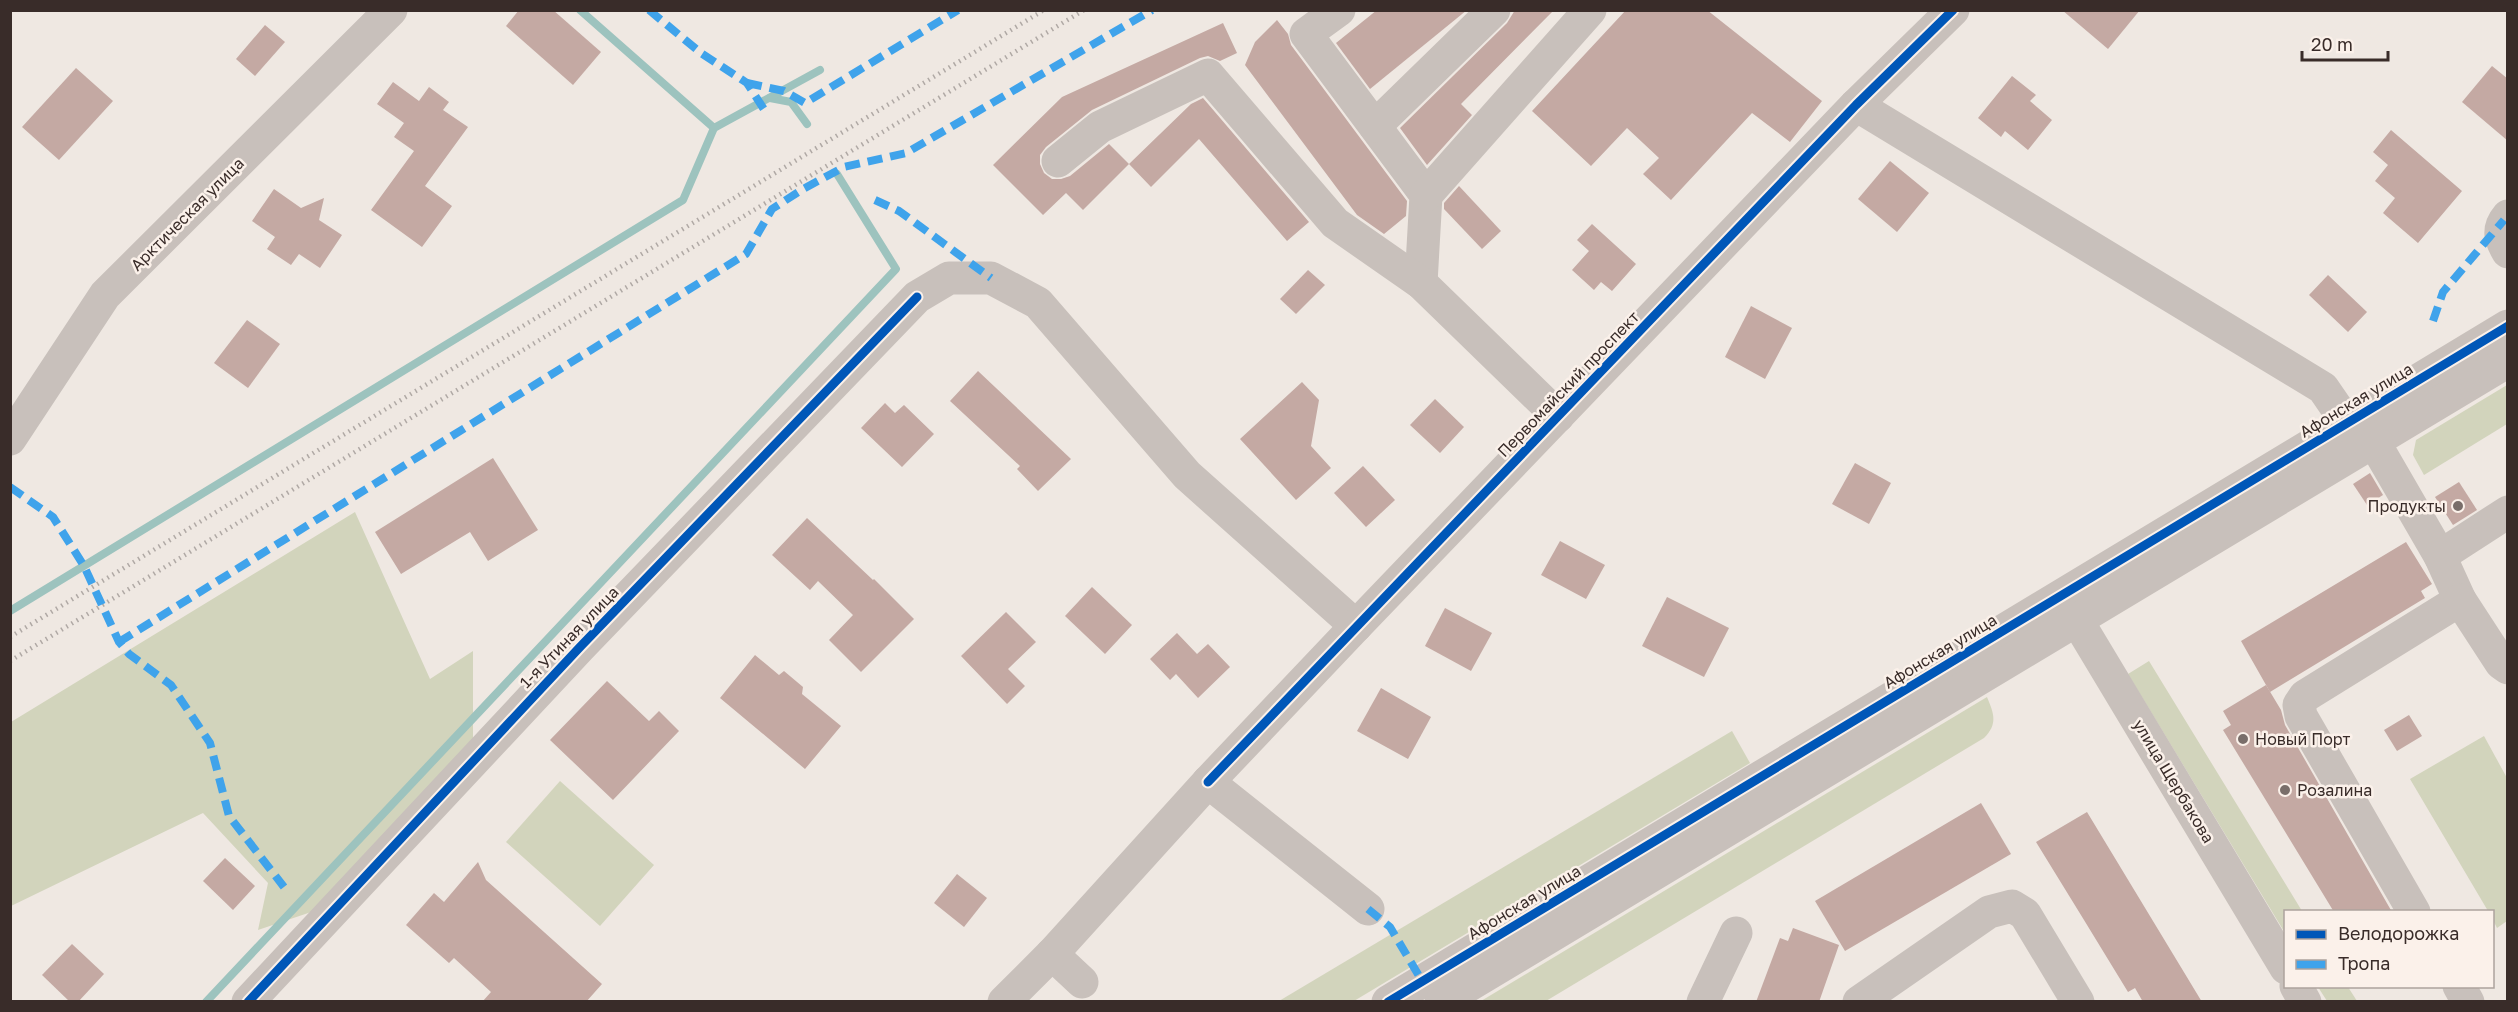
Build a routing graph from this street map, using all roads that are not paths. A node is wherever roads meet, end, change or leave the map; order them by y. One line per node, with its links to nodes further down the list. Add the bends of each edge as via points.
1 (391, 10): 15 (street, Арктическая улица, via 105,295)
2 (1339, 10): 7 (street, via 1306,34)
3 (1494, 10): 7 (street)
4 (1590, 10): 9 (street)
5 (1953, 10): 6 (street, Первомайский проспект)
6 (1856, 105): 13 (street, Первомайский проспект); 14 (street, via 2279,368 2323,388)
7 (1375, 126): 9 (street)
8 (1058, 161): 10 (street, via 1100,127 1208,75 1335,223)
9 (1426, 195): 10 (street)
10 (1421, 284): 13 (street)
11 (2508, 326): 14 (street, Афонская улица)
12 (2508, 361): 16 (street, Афонская улица)
13 (1558, 416): 21 (street, Первомайский проспект)
14 (2347, 423): 16 (street); 20 (street, Афонская улица)
15 (10, 439)
16 (2374, 442): 18 (street); 20 (street, Афонская улица)
17 (2508, 512): 18 (street)
18 (2440, 556): 19 (street)
19 (2460, 600): 22 (street); 25 (street, via 2305,696 2299,705 2301,716)
20 (2070, 607): 28 (street, улица Щербакова); 32 (street, Афонская улица)
21 (1356, 626): 23 (street, Первомайский проспект); 33 (street, 1-я Утиная улица, via 1186,475 1038,303 992,278 949,278 917,297 580,647)
22 (2508, 668)
23 (1208, 782): 24 (street); 27 (street, Первомайский проспект)
24 (1368, 909)
25 (2413, 910)
26 (1736, 933): 36 (street)
27 (1052, 954): 29 (street); 34 (street, Первомайский проспект)
28 (2284, 965)
29 (1082, 982)
30 (2297, 988): 39 (street)
31 (2460, 988): 40 (street)
32 (1432, 995): 35 (street, Афонская улица)
33 (248, 1002)
34 (1004, 1002)
35 (1388, 1002)
36 (1703, 1002)
37 (1859, 1002): 38 (street, via 1989,912 2012,906 2025,915)
38 (2078, 1002)
39 (2305, 1002)
40 (2468, 1002)

